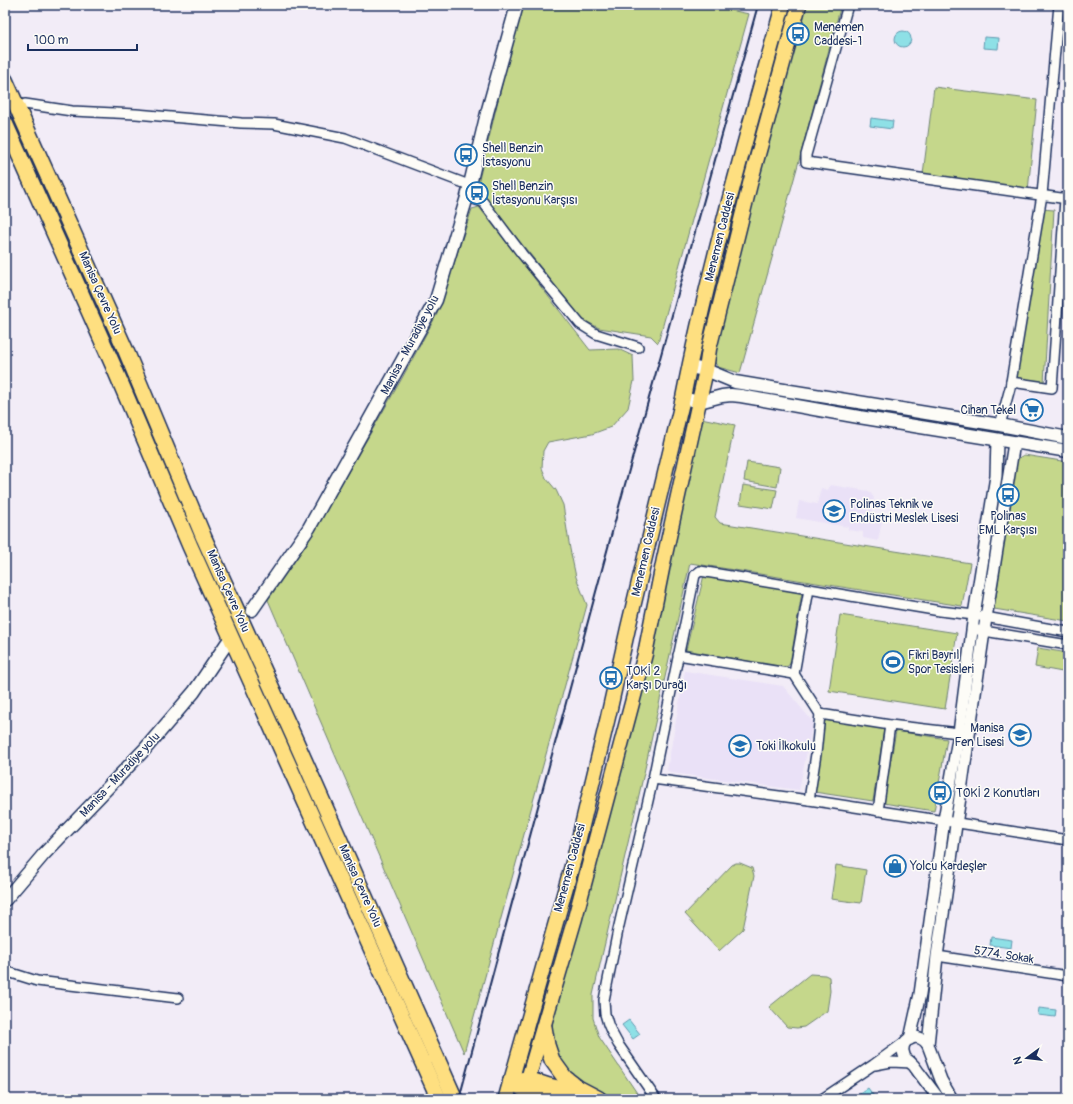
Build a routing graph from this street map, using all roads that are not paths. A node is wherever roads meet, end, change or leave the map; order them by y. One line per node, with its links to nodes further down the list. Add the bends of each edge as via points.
1 (517, 5): 9 (main road, Manisa - Muradiye yolu)
2 (783, 5): 14 (main road, Menemen Caddesi, via 727,207)
3 (799, 5): 15 (main road, Menemen Caddesi, via 751,180)
4 (848, 5): 10 (street, via 806,162)
5 (1062, 6): 10 (street)
6 (5, 80): 59 (highway, Manisa Çevre Yolu, via 126,351 204,538)
7 (25, 104): 9 (street, via 72,111 274,124 345,138)
8 (5, 123): 58 (highway, Manisa Çevre Yolu, via 190,546)
9 (469, 185): 11 (main road, Manisa - Muradiye yolu)
10 (1042, 195): 12 (street); 16 (street)
11 (467, 197): 13 (street, via 483,202 580,324 596,334); 26 (main road, Manisa - Muradiye yolu, via 436,300 309,528)
12 (1066, 199): 16 (street, via 1052,388)
13 (638, 348)
14 (689, 367): 15 (main road); 17 (main road, Menemen Caddesi)
15 (706, 370): 18 (main road, Menemen Caddesi); 19 (main road, via 735,382)
16 (1011, 382): 19 (street)
17 (683, 398): 18 (main road); 55 (main road, Menemen Caddesi, via 575,854)
18 (699, 402): 22 (main road, via 722,396 741,396); 50 (main road, Menemen Caddesi, via 644,658 576,918)
19 (1000, 425): 20 (main road); 22 (main road)
20 (1016, 428): 21 (main road); 23 (main road)
21 (1068, 438)
22 (997, 440): 23 (main road); 27 (street, via 996,476)
23 (1014, 443): 24 (main road); 28 (street)
24 (1068, 451)
25 (809, 589): 27 (street); 34 (street, via 698,572 695,575); 35 (street)
26 (252, 610)
27 (974, 615): 28 (street); 29 (street)
28 (986, 618): 30 (street); 31 (street)
29 (973, 629): 30 (street); 38 (street)
30 (984, 631): 33 (street); 43 (street)
31 (1068, 632)
32 (227, 643): 45 (main road, Manisa - Muradiye yolu, via 194,692 145,749 44,854)
33 (1068, 645)
34 (678, 656): 35 (street); 39 (street)
35 (794, 674): 36 (street)
36 (820, 714): 37 (street); 40 (street)
37 (890, 725): 38 (street); 41 (street)
38 (959, 733): 42 (street)
39 (653, 779): 40 (street); 62 (street, via 604,1000 605,1014 611,1031)
40 (809, 800): 41 (street)
41 (878, 811): 42 (street)
42 (944, 820): 43 (street); 51 (street, via 920,994)
43 (956, 822): 44 (street); 46 (street)
44 (1068, 840)
45 (5, 900)
46 (937, 956): 48 (street, 5774. Sokak); 52 (street)
47 (5, 971): 49 (street, via 37,981)
48 (1068, 976)
49 (178, 998)
50 (544, 1027): 56 (main road, Menemen Caddesi); 57 (highway, via 552,1060 565,1078)
51 (908, 1040): 52 (street, via 918,1037); 53 (street, via 902,1049 905,1058); 54 (street)
52 (928, 1047): 53 (street, via 928,1054 924,1060); 65 (street, via 941,1080)
53 (912, 1063): 54 (street, via 891,1062); 64 (street)
54 (873, 1065): 63 (street)
55 (511, 1081): 56 (highway); 60 (highway, Menemen Caddesi)
56 (526, 1090): 57 (highway, via 574,1092); 61 (highway)
57 (594, 1096)
58 (439, 1099)
59 (456, 1099)
60 (506, 1099)
61 (554, 1099)
62 (656, 1099)
63 (822, 1099)
64 (939, 1099)
65 (952, 1099)

